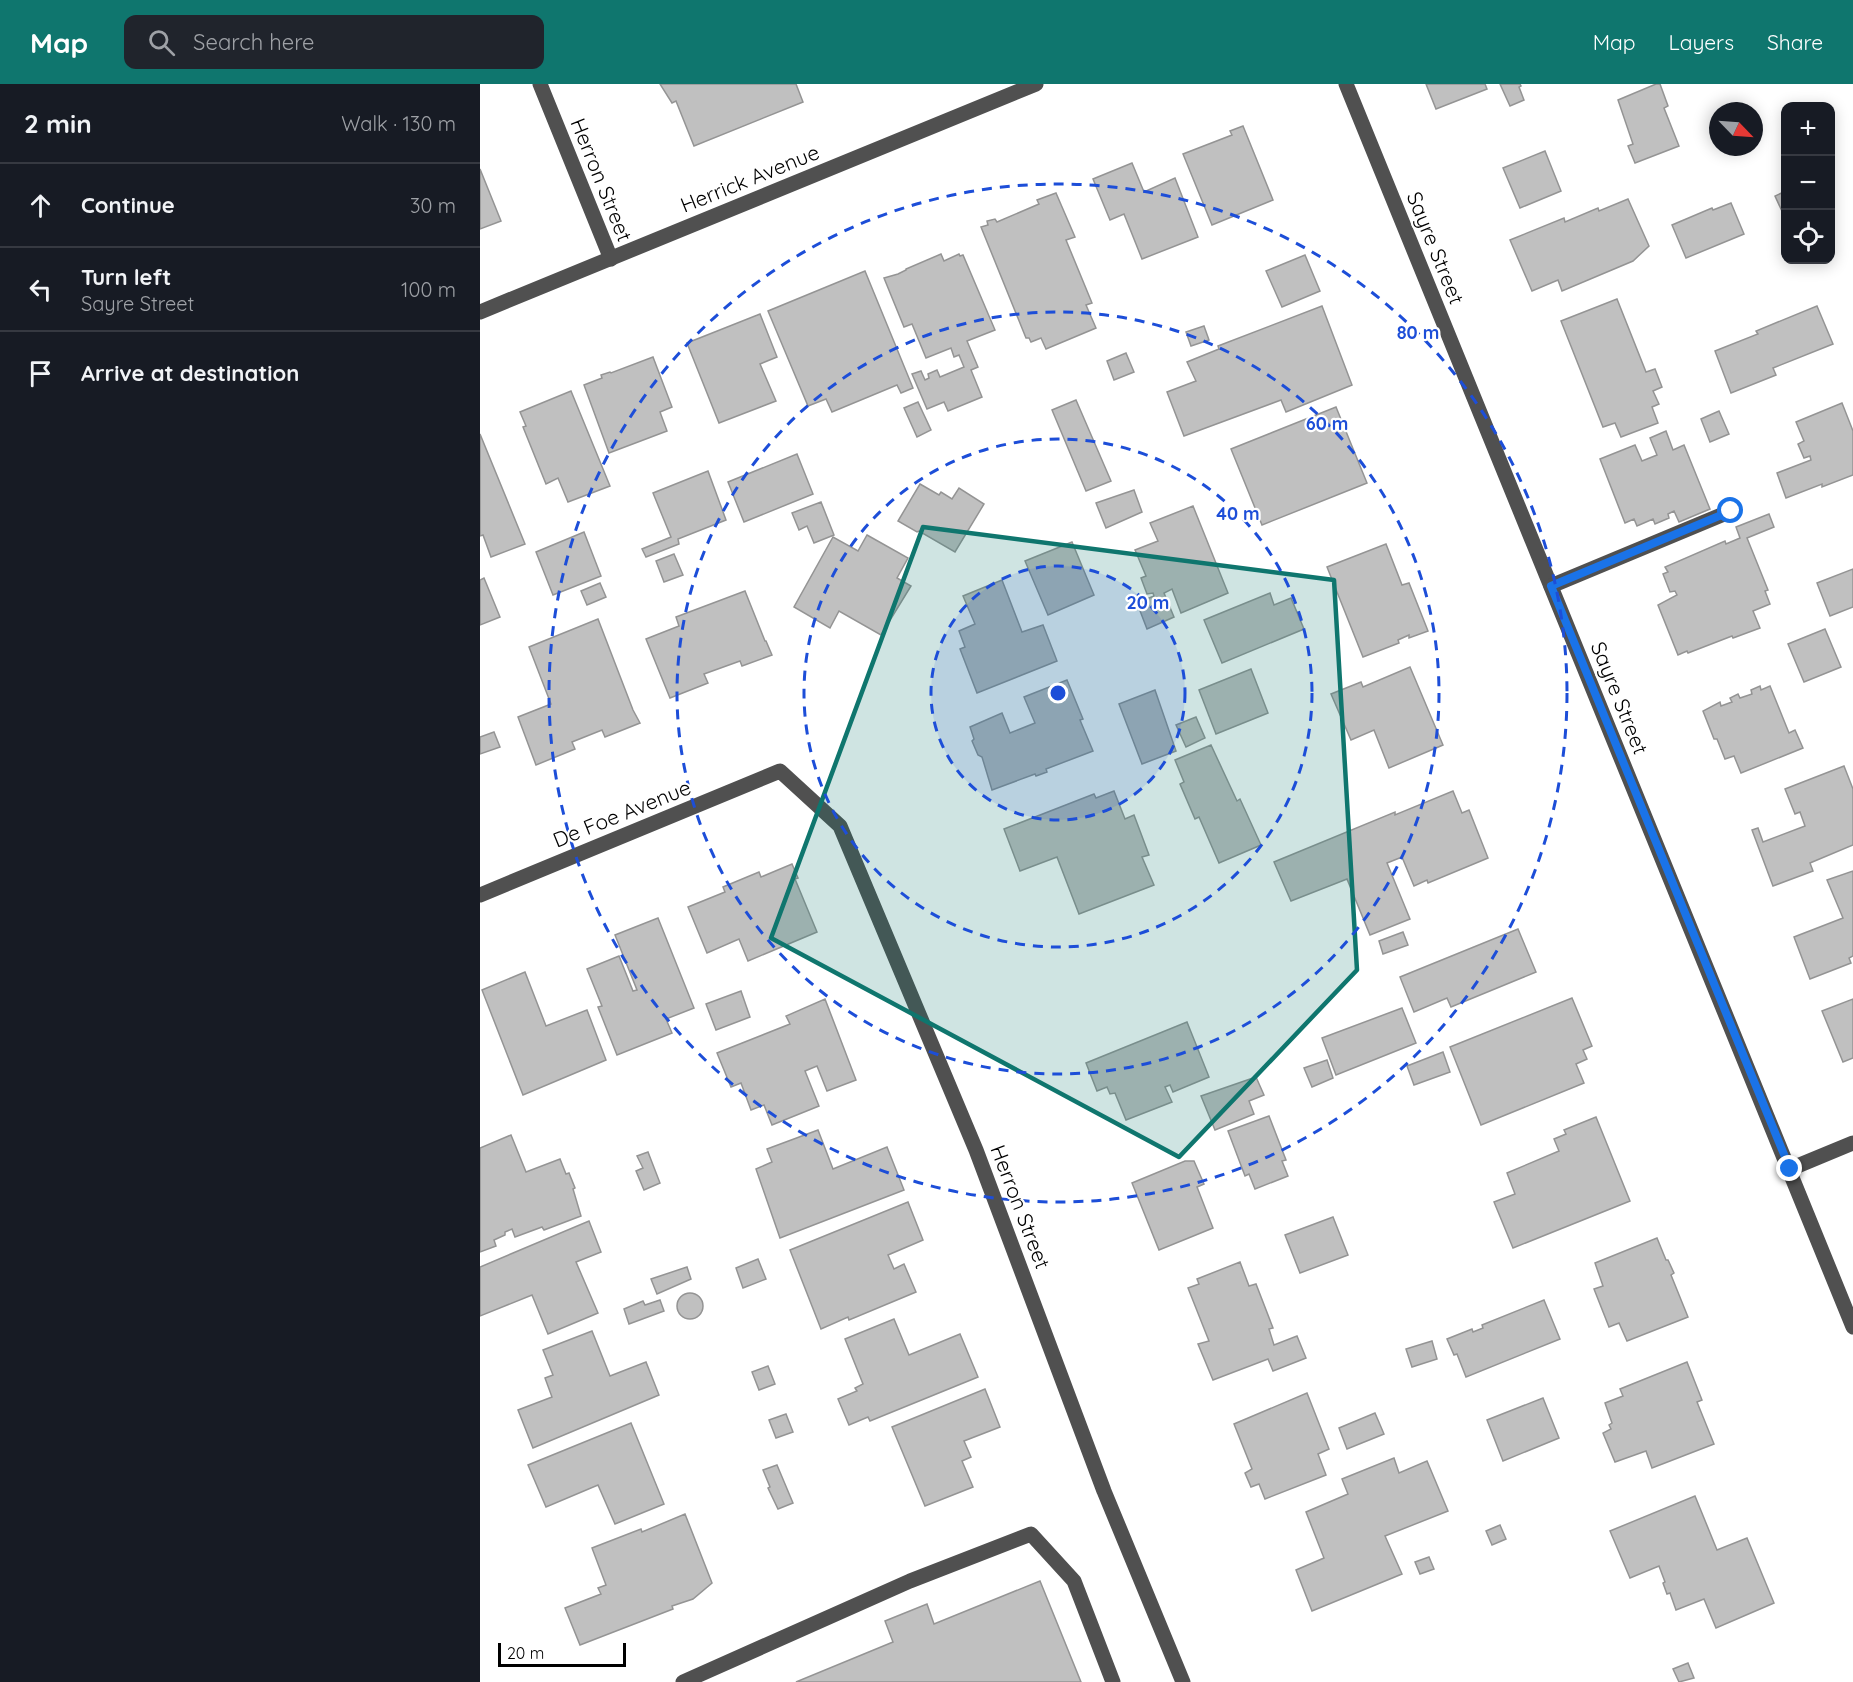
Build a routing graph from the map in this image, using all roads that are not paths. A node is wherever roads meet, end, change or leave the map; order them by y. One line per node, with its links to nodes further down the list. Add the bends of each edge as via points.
1 (540, 84): 4 (street, Herron Street)
2 (1036, 84): 4 (street, Herrick Avenue)
3 (1346, 84): 7 (street, Sayre Street)
4 (611, 259): 5 (street, Herrick Avenue)
5 (480, 312)
6 (1731, 511): 7 (street)
7 (1551, 586): 11 (street, Sayre Street)
8 (780, 771): 9 (street, De Foe Avenue); 15 (street, Herron Street, via 840,826 976,1150 1104,1491)
9 (480, 895)
10 (1853, 1143): 11 (street)
11 (1790, 1169): 12 (street, Sayre Street)
12 (1853, 1327)
13 (683, 1682): 14 (street, via 910,1581 1030,1534 1074,1581)
14 (1113, 1682)
15 (1184, 1682)

